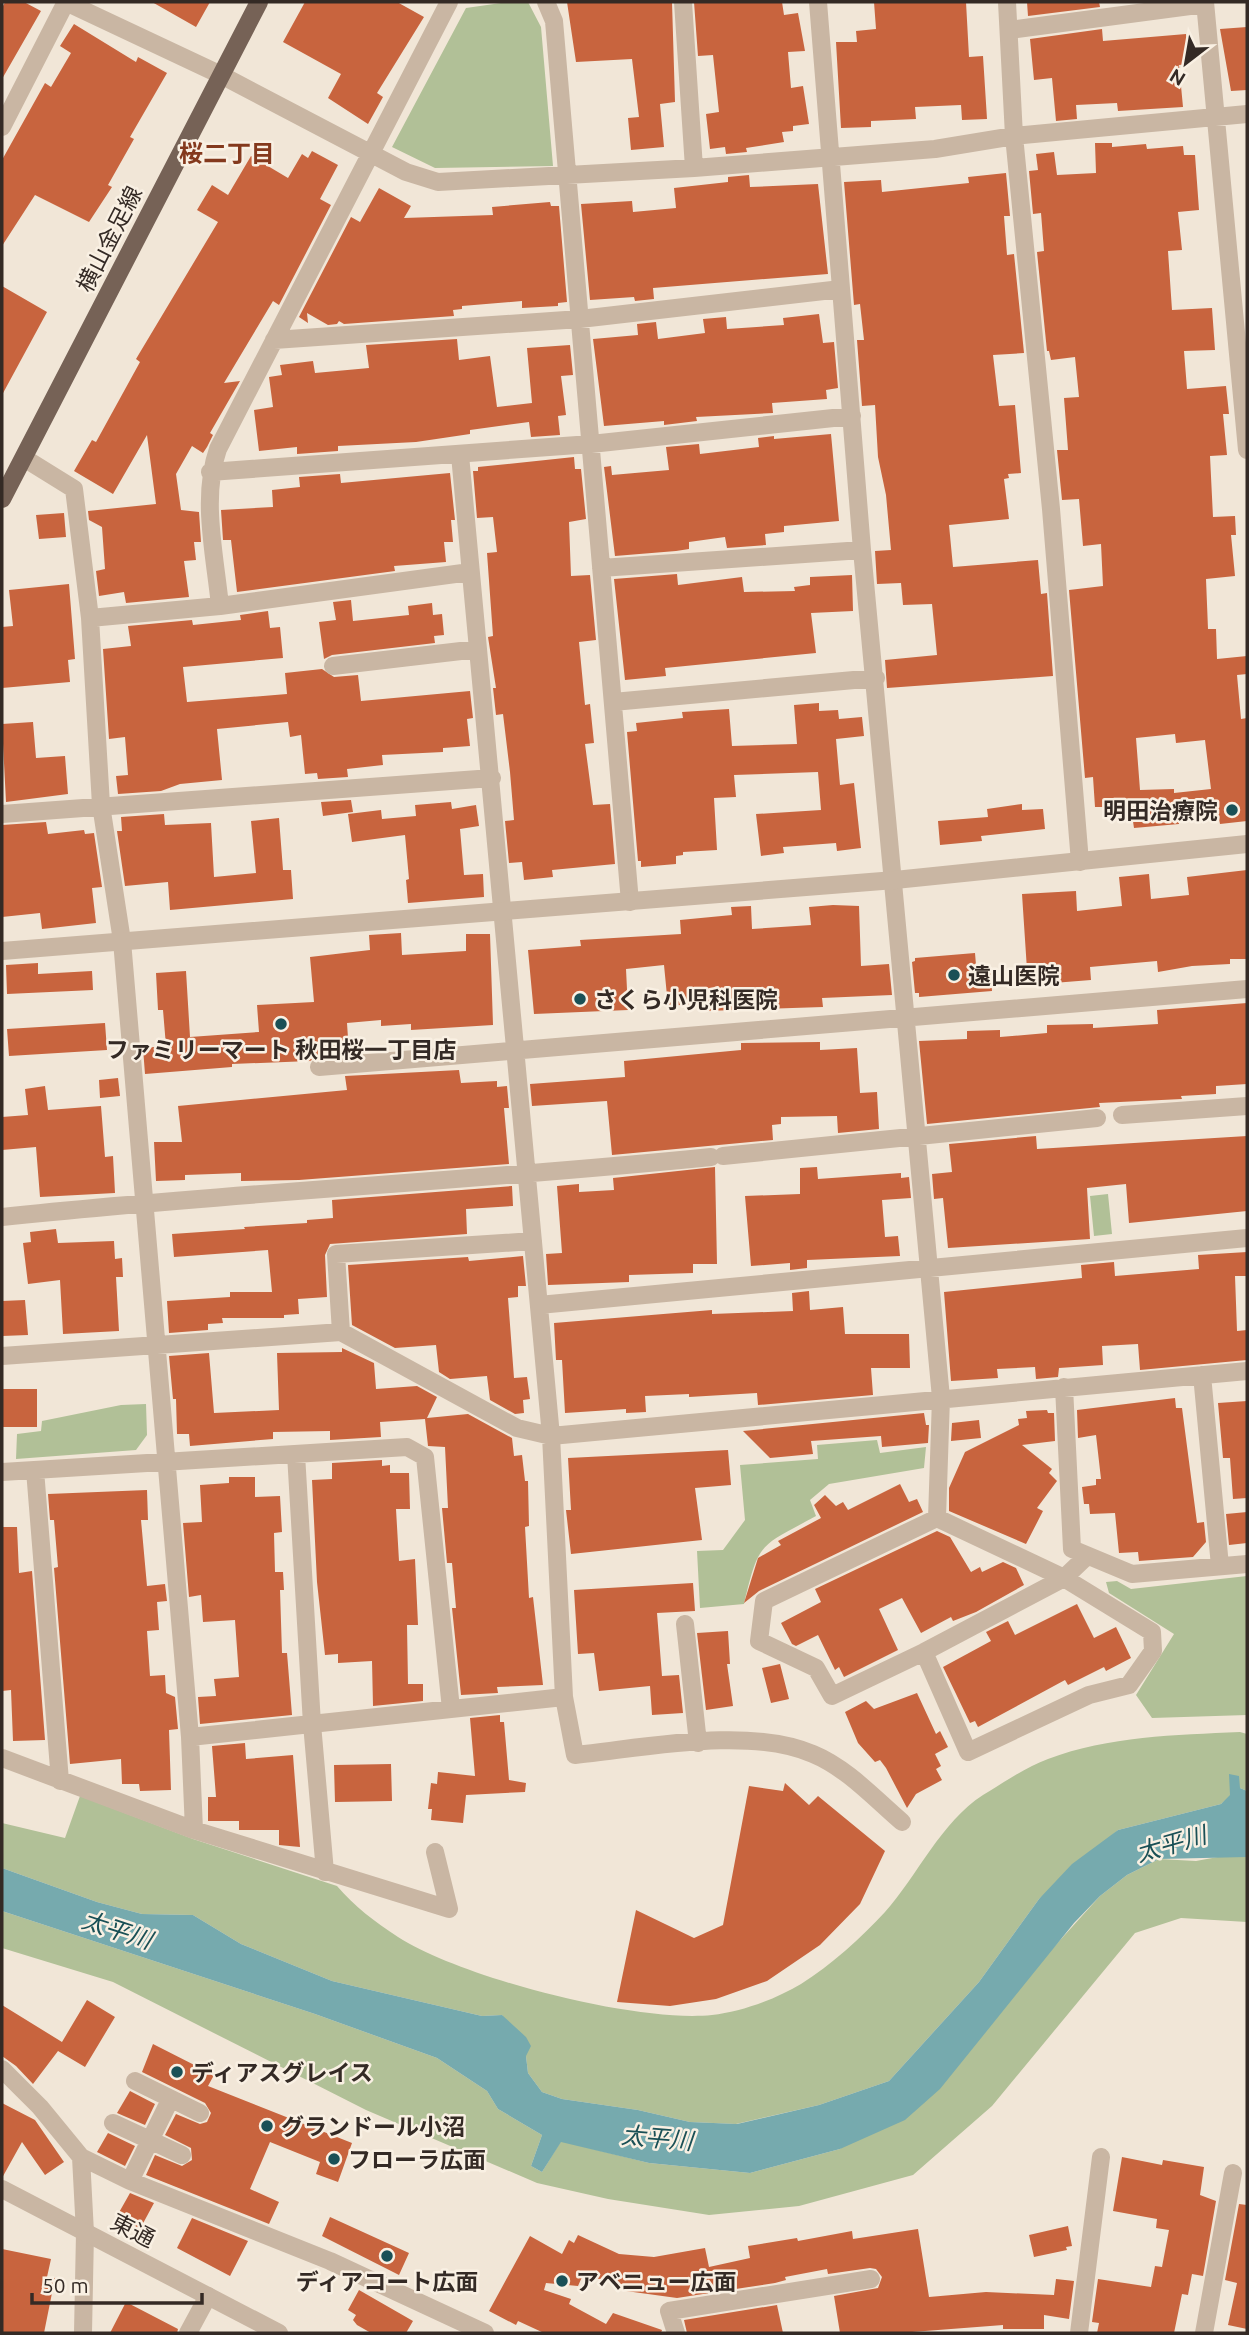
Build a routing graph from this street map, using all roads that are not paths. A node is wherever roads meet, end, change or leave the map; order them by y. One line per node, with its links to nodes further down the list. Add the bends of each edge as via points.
1 (66, 2): 10 (street); 13 (street)
2 (259, 2): 10 (main road, 横山金足線)
3 (449, 2): 15 (street)
4 (545, 2): 18 (street, via 554,21)
5 (683, 2): 17 (street)
6 (818, 2): 16 (street)
7 (1007, 2): 9 (street)
8 (1205, 3): 9 (street); 12 (street)
9 (1009, 30): 14 (street)
10 (221, 75): 15 (street); 26 (main road, 横山金足線)
11 (1247, 114): 12 (street)
12 (1216, 117): 14 (street); 24 (street)
13 (2, 127)
14 (1014, 136): 16 (street, via 935,149); 42 (street)
15 (371, 154): 18 (street, via 438,182); 21 (street)
16 (830, 156): 17 (street); 19 (street)
17 (694, 168): 18 (street)
18 (568, 176): 20 (street)
19 (841, 289): 20 (street); 22 (street)
20 (580, 319): 21 (street); 23 (street)
21 (274, 340): 27 (street)
22 (852, 416): 23 (street); 29 (street)
23 (591, 444): 25 (street); 30 (street)
24 (1247, 450)
25 (460, 455): 27 (street); 31 (street)
26 (24, 458): 28 (main road, 横山金足線); 33 (street, via 74,489)
27 (210, 472): 32 (street)
28 (2, 499)
29 (862, 550): 30 (street); 36 (street)
30 (601, 569): 37 (street)
31 (470, 572): 32 (street); 34 (street)
32 (220, 606): 33 (street)
33 (90, 618): 39 (street)
34 (478, 649): 35 (street); 38 (street)
35 (334, 666)
36 (876, 678): 37 (street); 43 (street)
37 (613, 702): 44 (street)
38 (492, 778): 39 (street); 45 (street)
39 (101, 805): 40 (street); 46 (street)
40 (2, 814)
41 (1247, 844): 42 (street)
42 (1080, 862): 43 (street)
43 (895, 880): 44 (street); 49 (street)
44 (630, 902): 45 (street)
45 (501, 912): 46 (street); 50 (street)
46 (122, 942): 47 (street); 57 (street)
47 (2, 951)
48 (1247, 989): 49 (street)
49 (907, 1017): 50 (street); 55 (street)
50 (514, 1049): 51 (street); 56 (street)
51 (319, 1067)
52 (1247, 1106): 53 (street)
53 (1122, 1115)
54 (1097, 1118): 55 (street)
55 (916, 1137): 56 (street); 61 (street)
56 (526, 1175): 57 (street); 60 (street)
57 (144, 1202): 58 (street); 64 (street)
58 (2, 1217)
59 (1247, 1238): 61 (street)
60 (533, 1241): 62 (street); 63 (street, via 336,1254)
61 (929, 1268): 62 (street); 69 (street)
62 (539, 1305): 70 (street)
63 (341, 1332): 64 (street); 70 (street, via 517,1428)
64 (156, 1346): 65 (street); 72 (street)
65 (2, 1356)
66 (1247, 1371): 67 (street)
67 (1202, 1375): 68 (street); 78 (street)
68 (1065, 1387): 69 (street); 76 (street, via 1072,1549)
69 (941, 1398): 70 (street); 75 (street)
70 (551, 1436): 82 (street)
71 (296, 1454): 72 (street); 83 (street, via 407,1447 425,1457); 84 (street)
72 (166, 1462): 73 (street); 85 (street)
73 (35, 1470): 74 (street); 88 (street)
74 (2, 1472)
75 (937, 1518): 79 (street); 81 (street, via 764,1601 758,1640 816,1668 832,1696)
76 (1087, 1556): 78 (street, via 1132,1574); 79 (street)
77 (1247, 1564): 78 (street)
78 (1220, 1566)
79 (1064, 1577): 81 (street); 81 (street, via 1152,1632 1153,1651 1129,1685 1089,1695 968,1752)
80 (685, 1624): 86 (street)
81 (924, 1652)
82 (564, 1697): 83 (street); 86 (street, via 575,1755)
83 (451, 1709): 84 (street)
84 (312, 1724): 85 (street); 92 (street)
85 (190, 1737): 90 (street)
86 (698, 1743): 89 (street, via 743,1739 813,1754 838,1768)
87 (2, 1758): 88 (street)
88 (61, 1781): 90 (street)
89 (902, 1822)
90 (194, 1830): 92 (street)
91 (435, 1852): 92 (street, via 449,1909)
92 (325, 1872)
93 (2, 2069): 100 (street)
94 (135, 2081): 95 (street)
95 (170, 2100): 96 (street); 98 (street)
96 (200, 2113)
97 (114, 2123): 98 (street)
98 (149, 2140): 99 (street); 103 (street)
99 (182, 2155)
100 (81, 2157): 103 (street); 105 (street)
101 (1101, 2157): 113 (street)
102 (1233, 2172): 114 (street)
103 (130, 2181): 111 (street, via 330,2261)
104 (2, 2189): 105 (street, 東通)
105 (85, 2233): 107 (street, 東通); 108 (street)
106 (871, 2279): 112 (street, via 669,2311)
107 (208, 2296): 109 (street); 110 (street, 東通)
108 (82, 2333)
109 (188, 2333)
110 (279, 2333)
111 (485, 2333)
112 (676, 2333)
113 (1079, 2333)
114 (1205, 2333)

